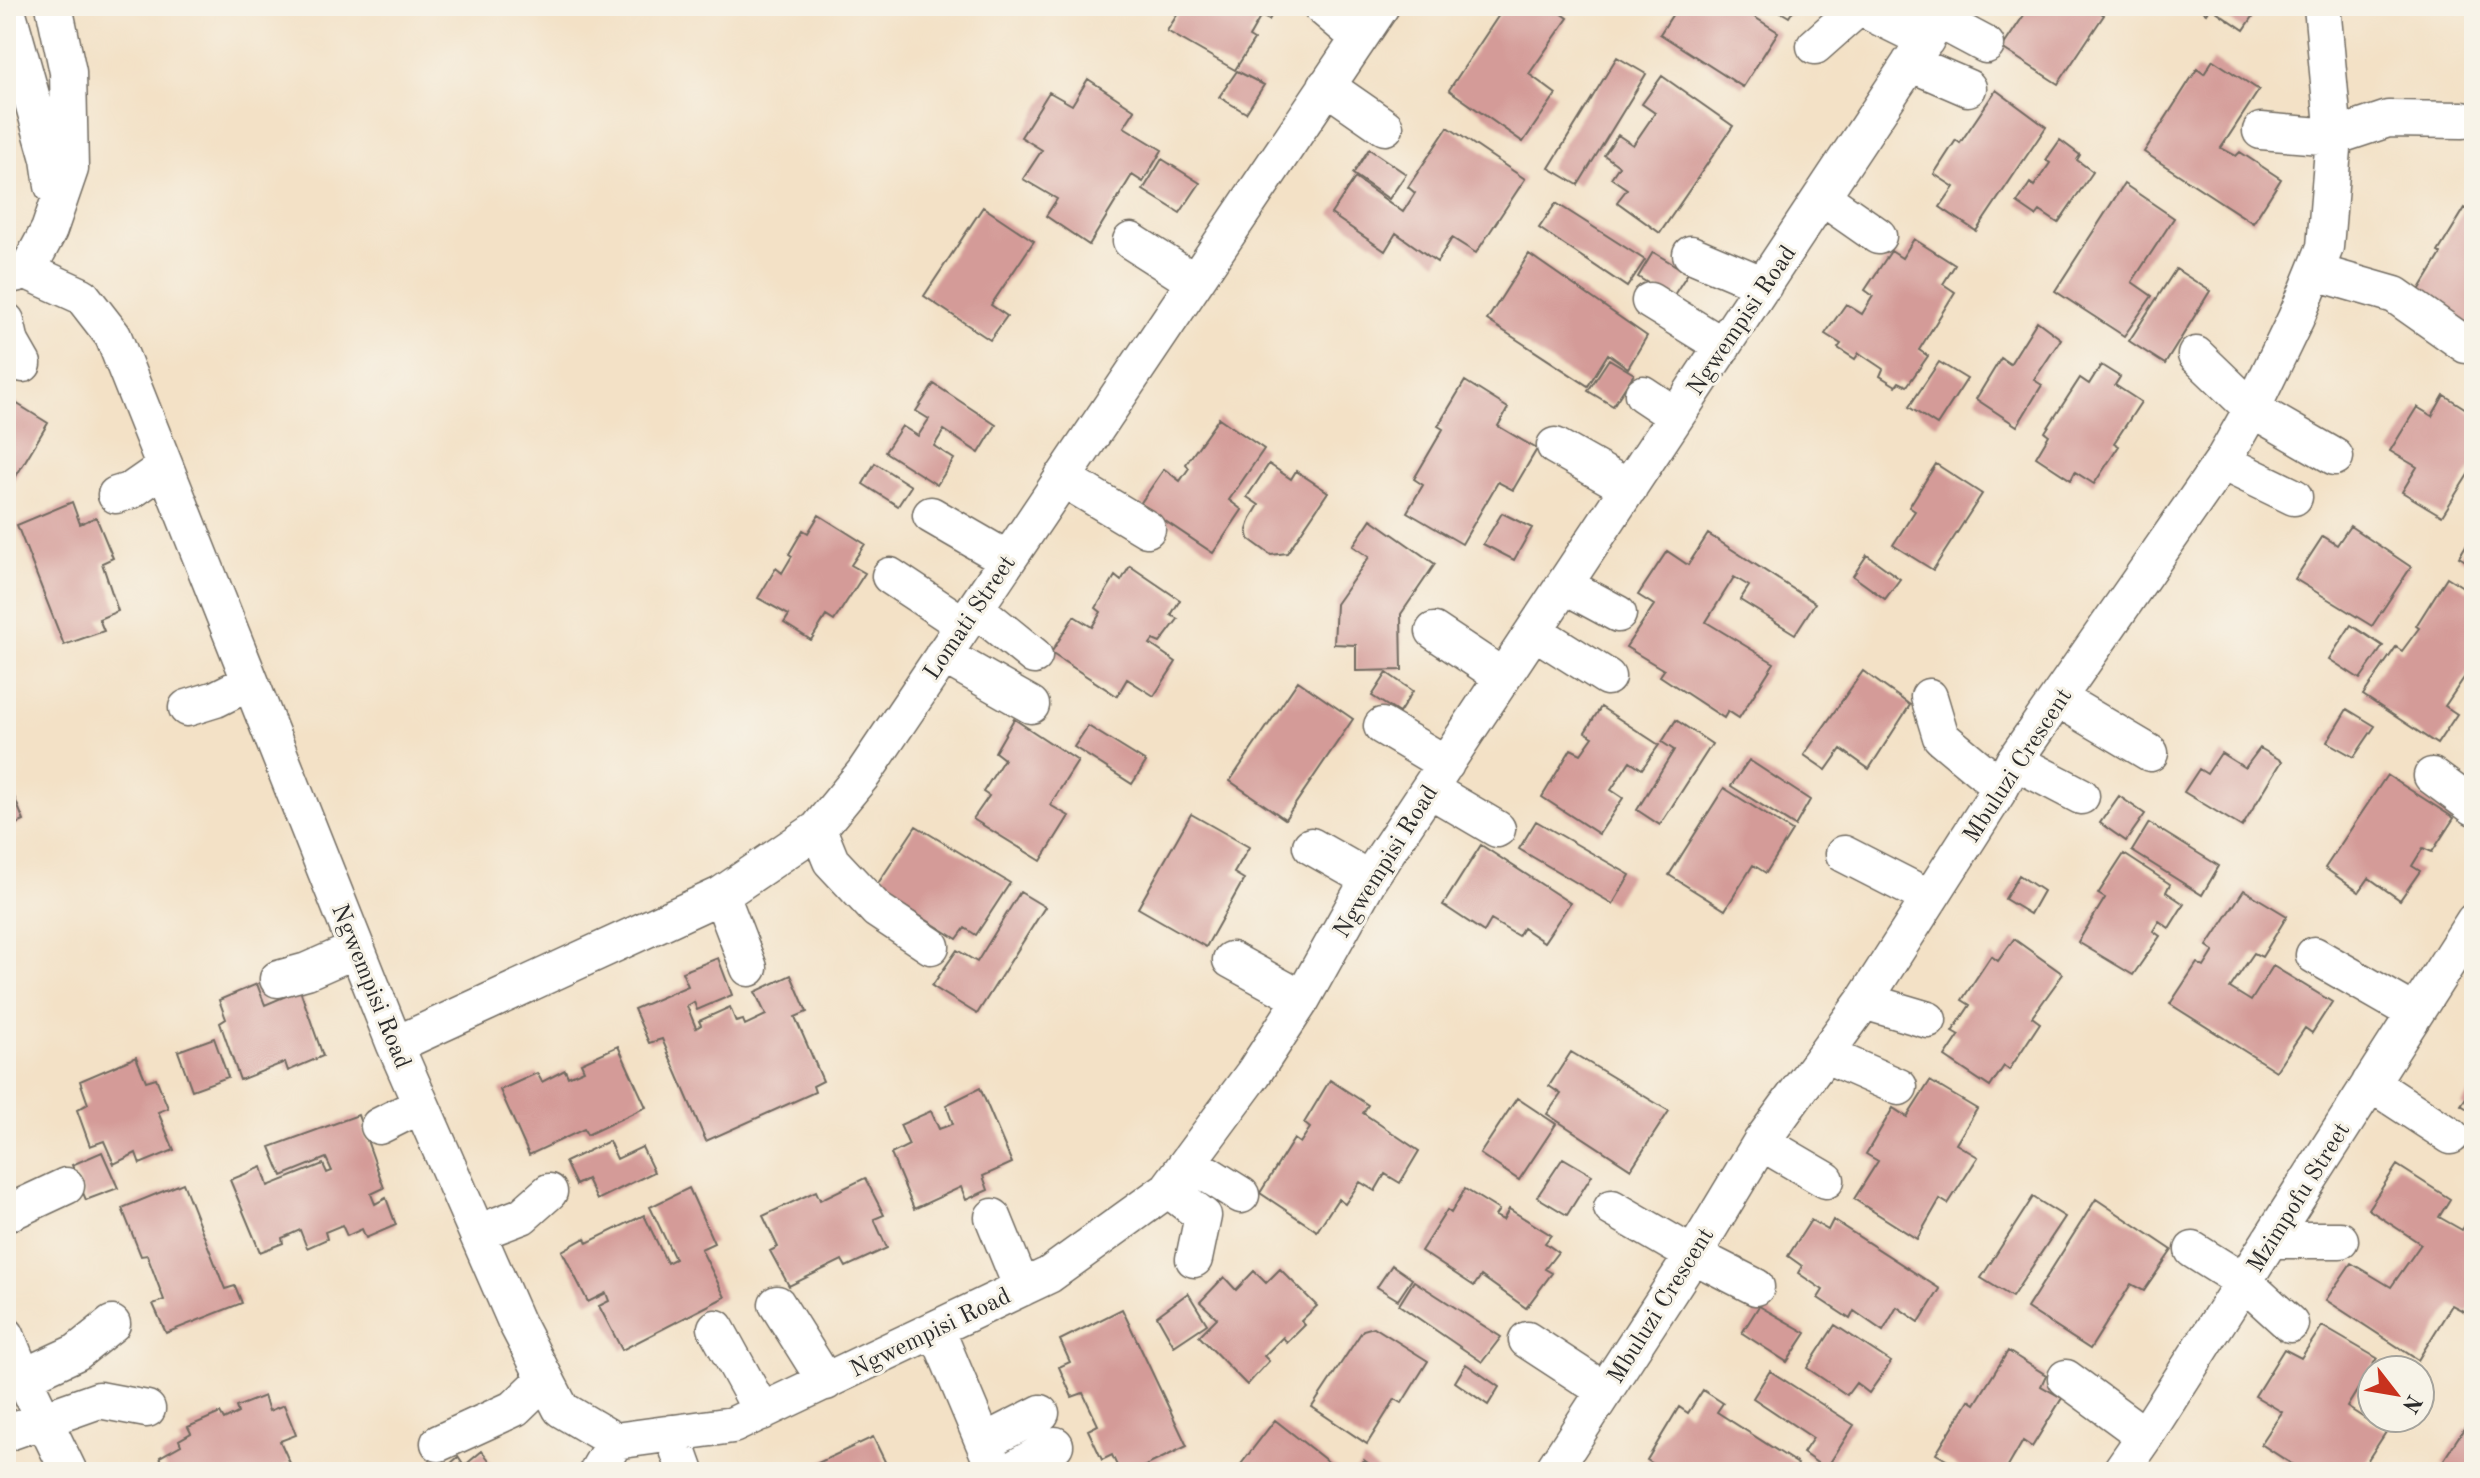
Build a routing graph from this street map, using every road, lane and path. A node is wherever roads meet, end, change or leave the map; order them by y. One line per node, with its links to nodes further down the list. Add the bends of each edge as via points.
1 (6, 6): 17 (street, via 49,159)
2 (54, 6): 17 (street, via 68,72 70,169)
3 (1321, 6): 7 (street)
4 (1381, 6): 7 (street, Lomati Street)
5 (2322, 6): 15 (street, Mbuluzi Crescent)
6 (1931, 32): 8 (street); 9 (street, via 1859,7); 11 (street); 16 (street, Ngwempisi Road)
7 (1359, 38): 10 (street, Lomati Street)
8 (1986, 45)
9 (1815, 46)
10 (1326, 86): 13 (street); 23 (street, Lomati Street)
11 (1968, 88)
12 (2463, 120): 15 (street, via 2388,119)
13 (1385, 127)
14 (2261, 131): 15 (street)
15 (2334, 137): 21 (street, Mbuluzi Crescent, via 2325,247)
16 (1822, 197): 18 (street); 24 (street, Ngwempisi Road)
17 (56, 211): 22 (street, via 49,230)
18 (1878, 236)
19 (1131, 241): 23 (street)
20 (1691, 254): 24 (street)
21 (2315, 272): 27 (street, via 2395,295); 32 (street, Mbuluzi Crescent)
22 (16, 274): 37 (street, Ngwempisi Road, via 82,296 113,336)
23 (1195, 282): 38 (street, Lomati Street)
24 (1764, 285): 28 (street, Ngwempisi Road)
25 (1650, 301): 28 (street)
26 (6, 321): 30 (street)
27 (2466, 345)
28 (1723, 346): 33 (street, Ngwempisi Road)
29 (2196, 355): 32 (street)
30 (23, 364)
31 (1643, 394): 33 (street)
32 (2252, 409): 35 (street); 36 (street, Mbuluzi Crescent)
33 (1676, 416): 39 (street, Ngwempisi Road)
34 (1555, 446): 39 (street)
35 (2335, 457)
36 (2222, 462): 41 (street); 57 (street, Mbuluzi Crescent)
37 (165, 467): 40 (street); 55 (street, Ngwempisi Road)
38 (1062, 478): 43 (street); 44 (street, Lomati Street)
39 (1629, 488): 46 (street, Ngwempisi Road)
40 (116, 495)
41 (2294, 497)
42 (931, 515): 44 (street)
43 (1147, 529)
44 (1007, 559): 48 (street, Lomati Street)
45 (890, 576): 48 (street)
46 (1564, 585): 47 (street); 50 (street, Ngwempisi Road)
47 (1618, 614)
48 (969, 617): 51 (street, Lomati Street); 52 (street)
49 (1434, 631): 53 (street)
50 (1534, 631): 53 (street, Ngwempisi Road); 54 (street)
51 (943, 655): 58 (street); 67 (street, Lomati Street, via 864,773)
52 (1034, 656)
53 (1503, 677): 63 (street, Ngwempisi Road)
54 (1607, 677)
55 (250, 682): 59 (street); 76 (street, Ngwempisi Road)
56 (1929, 697): 62 (street, via 1941,737)
57 (2059, 699): 61 (street); 62 (street, Mbuluzi Crescent)
58 (1031, 705)
59 (187, 708)
60 (1382, 726): 63 (street)
61 (2150, 753)
62 (2008, 774): 65 (street); 73 (street, Mbuluzi Crescent)
63 (1437, 776): 68 (street); 71 (street, Ngwempisi Road)
64 (2432, 776): 66 (street)
65 (2081, 796)
66 (2474, 807)
67 (818, 829): 72 (street, Lomati Street); 75 (street, via 831,861 877,910)
68 (1497, 829)
69 (1311, 846): 71 (street)
70 (1844, 854): 73 (street)
71 (1369, 879): 81 (street, Ngwempisi Road)
72 (721, 895): 79 (street); 85 (street, Lomati Street)
73 (1930, 898): 82 (street, Mbuluzi Crescent)
74 (2472, 927): 83 (street, Mzimpofu Street)
75 (931, 946)
76 (357, 949): 80 (street); 85 (street, Ngwempisi Road)
77 (2314, 955): 83 (street)
78 (1231, 960): 81 (street)
79 (749, 968)
80 (278, 979)
81 (1302, 999): 93 (street, Ngwempisi Road)
82 (1864, 1001): 84 (street); 86 (street, Mbuluzi Crescent)
83 (2415, 1013): 87 (street, Mzimpofu Street)
84 (1928, 1020)
85 (395, 1045): 89 (street, Ngwempisi Road)
86 (1826, 1055): 88 (street); 92 (street, Mbuluzi Crescent)
87 (2370, 1083): 91 (street); 102 (street, Mzimpofu Street)
88 (1899, 1087)
89 (421, 1105): 90 (street); 101 (street, Ngwempisi Road)
90 (379, 1126)
91 (2451, 1136)
92 (1761, 1142): 94 (street); 105 (street, Mbuluzi Crescent)
93 (1178, 1176): 97 (street); 106 (street, via 1203,1216); 109 (street, Ngwempisi Road, via 1049,1275)
94 (1826, 1180)
95 (66, 1186): 99 (street)
96 (549, 1192): 101 (street, via 522,1216)
97 (1241, 1195)
98 (1612, 1208): 105 (street)
99 (6, 1214)
100 (993, 1217): 109 (street)
101 (477, 1233): 119 (street, Ngwempisi Road)
102 (2270, 1240): 103 (street); 107 (street, Mzimpofu Street)
103 (2340, 1240)
104 (2193, 1250): 107 (street)
105 (1693, 1255): 108 (street); 121 (street, Mbuluzi Crescent)
106 (1194, 1259)
107 (2244, 1282): 112 (street); 130 (street, Mzimpofu Street)
108 (1756, 1287)
109 (1022, 1288): 114 (street, Ngwempisi Road)
110 (777, 1304): 120 (street)
111 (112, 1324): 117 (street, via 77,1352)
112 (2290, 1324)
113 (716, 1328): 123 (street)
114 (936, 1329): 120 (street, Ngwempisi Road); 131 (street)
115 (6, 1335): 117 (street)
116 (1527, 1340): 121 (street)
117 (23, 1377): 124 (street)
118 (2066, 1378): 130 (street)
119 (545, 1379): 128 (street, Ngwempisi Road, via 561,1409); 129 (street, via 515,1408)
120 (826, 1382): 123 (street, Ngwempisi Road)
121 (1605, 1391): 135 (street, Mbuluzi Crescent)
122 (147, 1409): 124 (street, via 99,1400)
123 (762, 1412): 127 (street, Ngwempisi Road, via 733,1425)
124 (44, 1421): 126 (street); 132 (street)
125 (1048, 1429): 131 (street)
126 (6, 1433)
127 (672, 1433): 128 (street, Ngwempisi Road); 134 (street)
128 (615, 1441): 133 (street)
129 (439, 1443)
130 (2134, 1460)
131 (988, 1463)
132 (69, 1472)
133 (597, 1472)
134 (686, 1472)
135 (1552, 1472)

